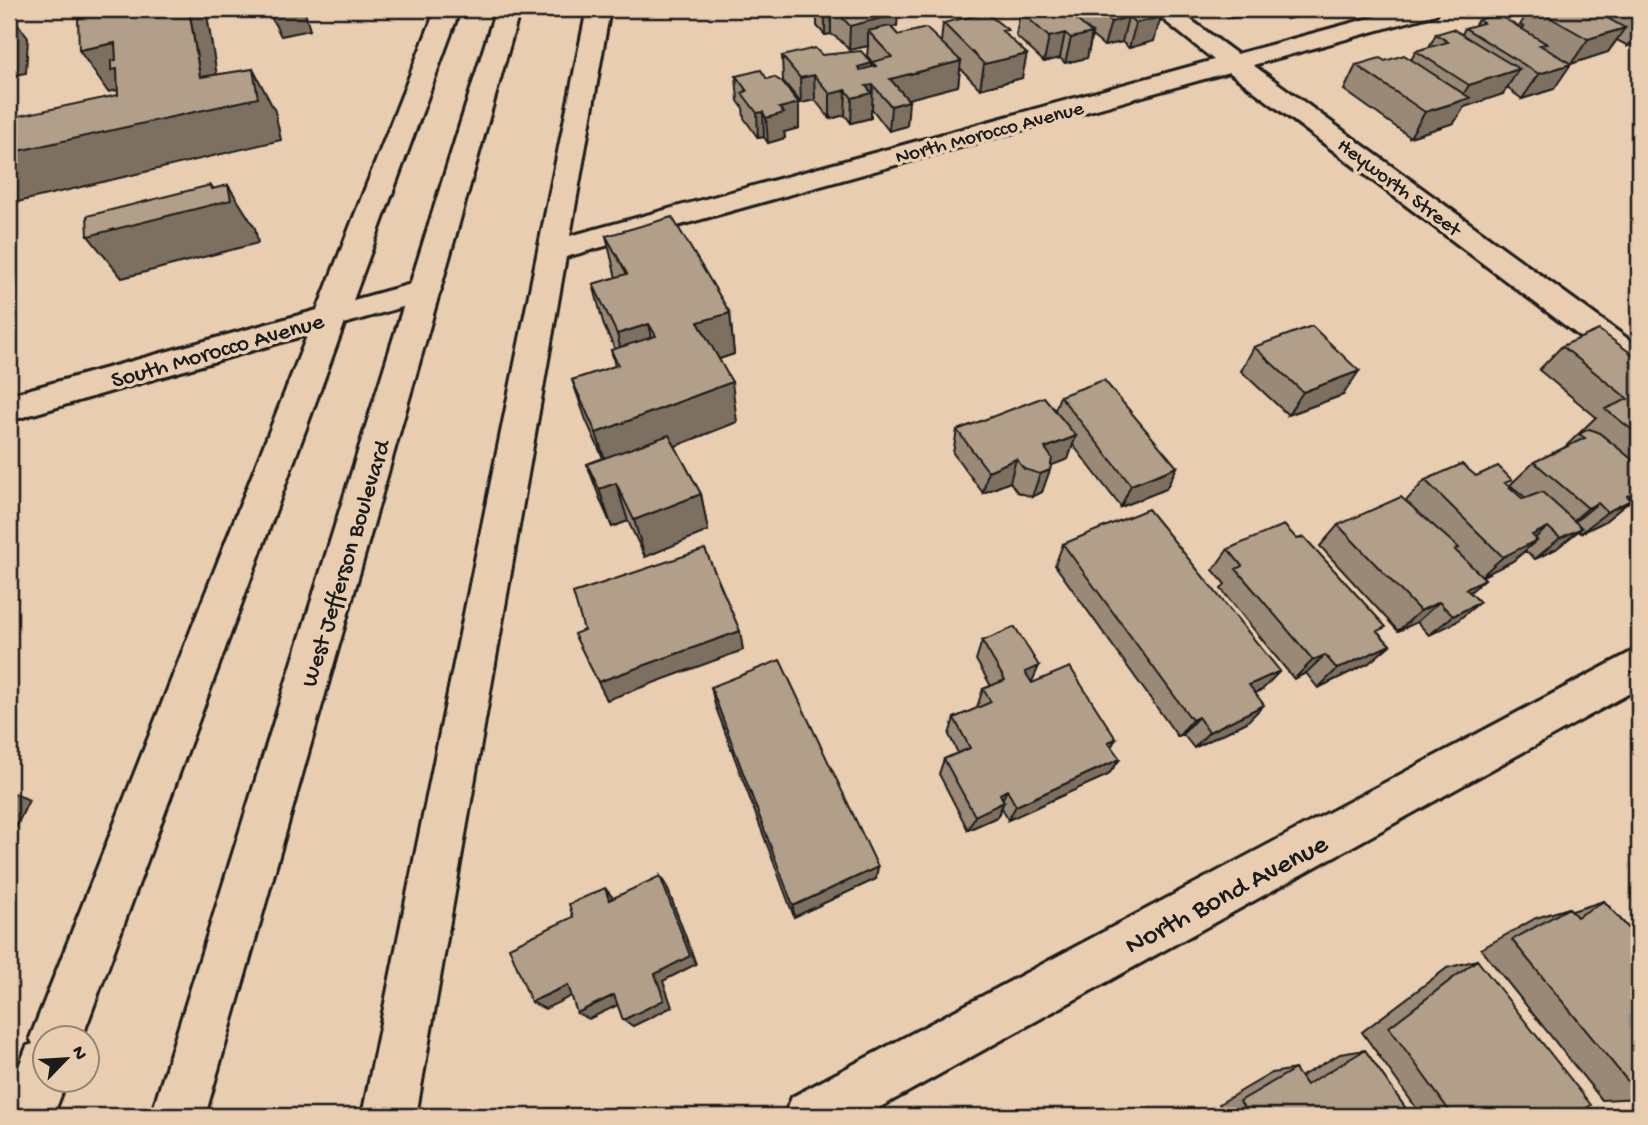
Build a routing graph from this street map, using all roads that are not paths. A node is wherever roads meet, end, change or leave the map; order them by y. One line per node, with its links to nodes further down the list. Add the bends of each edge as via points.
1 (448, 9): 9 (street)
2 (508, 9): 8 (street, West Jefferson Boulevard)
3 (598, 9): 7 (street)
4 (1161, 9): 6 (street, Heyworth Street)
5 (1428, 9): 6 (street, North Morocco Avenue)
6 (1236, 64): 7 (street, North Morocco Avenue); 10 (street, Heyworth Street)
7 (551, 251): 17 (street)
8 (426, 290): 9 (street, South Morocco Avenue); 16 (street, West Jefferson Boulevard)
9 (331, 317): 11 (street, South Morocco Avenue); 13 (street)
10 (1639, 364)
11 (9, 408)
12 (1639, 667): 18 (street, North Bond Avenue)
13 (61, 1024)
14 (35, 1094): 15 (street)
15 (26, 1116)
16 (178, 1116)
17 (389, 1116)
18 (811, 1116)

